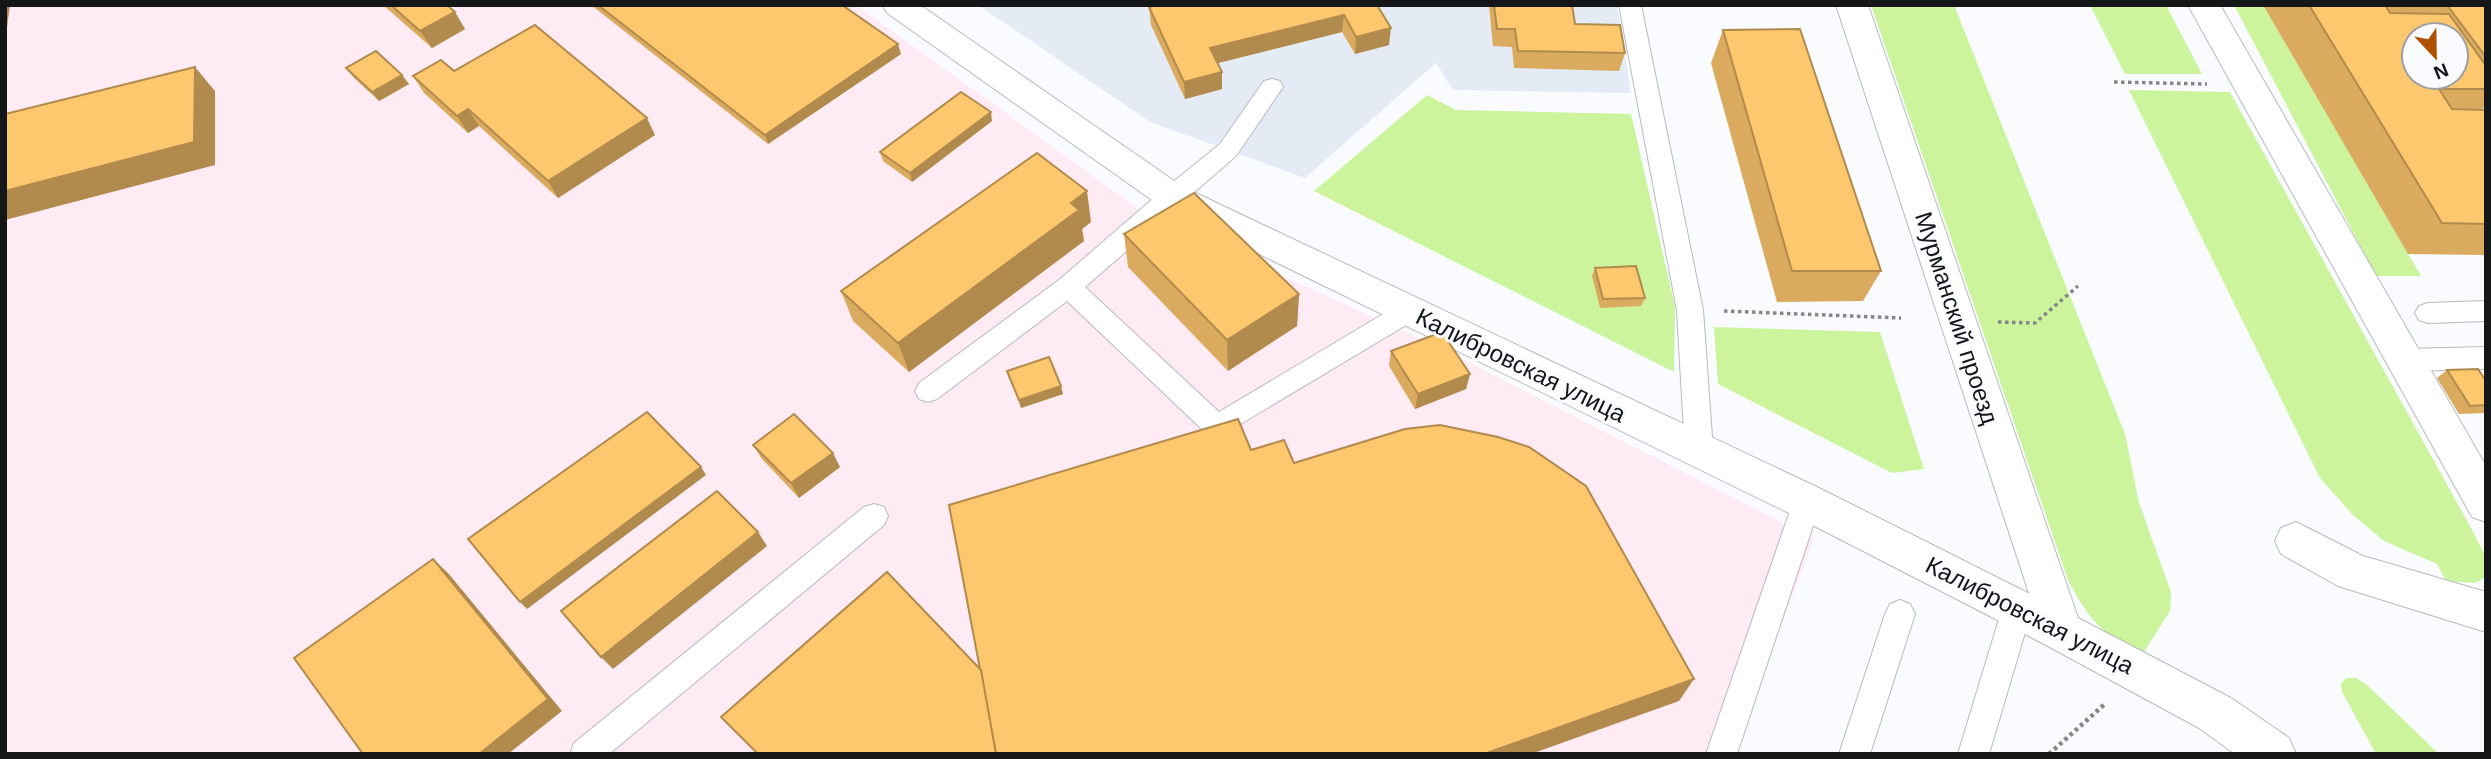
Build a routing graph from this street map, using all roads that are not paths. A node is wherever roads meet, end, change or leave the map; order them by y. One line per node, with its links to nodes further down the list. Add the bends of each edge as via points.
1 (898, 5): 6 (street, Калибровская улица)
2 (1630, 5): 14 (lane, via 1690,310)
3 (1852, 5): 22 (street, Мурманский проезд)
4 (2204, 5): 12 (street)
5 (1272, 87): 6 (lane, via 1228,150)
6 (1171, 196): 7 (lane); 8 (street, Калибровская улица)
7 (1068, 287): 8 (lane, via 1217,427); 13 (lane)
8 (1409, 311): 14 (street, Калибровская улица)
9 (2486, 311): 10 (lane)
10 (2428, 313)
11 (2486, 358): 12 (lane)
12 (2404, 360): 16 (street)
13 (928, 391)
14 (1699, 451): 15 (street, Калибровская улица)
15 (1807, 502): 19 (street, Калибровская улица); 24 (lane)
16 (2486, 504)
17 (874, 516): 23 (lane)
18 (2296, 541): 20 (street, via 2353,572)
19 (2017, 609): 22 (street, Калибровская улица); 26 (lane)
20 (2486, 612)
21 (1900, 614): 25 (lane)
22 (2061, 631): 27 (street, Калибровская улица, via 2216,713)
23 (585, 754)
24 (1721, 754)
25 (1854, 754)
26 (1973, 754)
27 (2273, 754)

